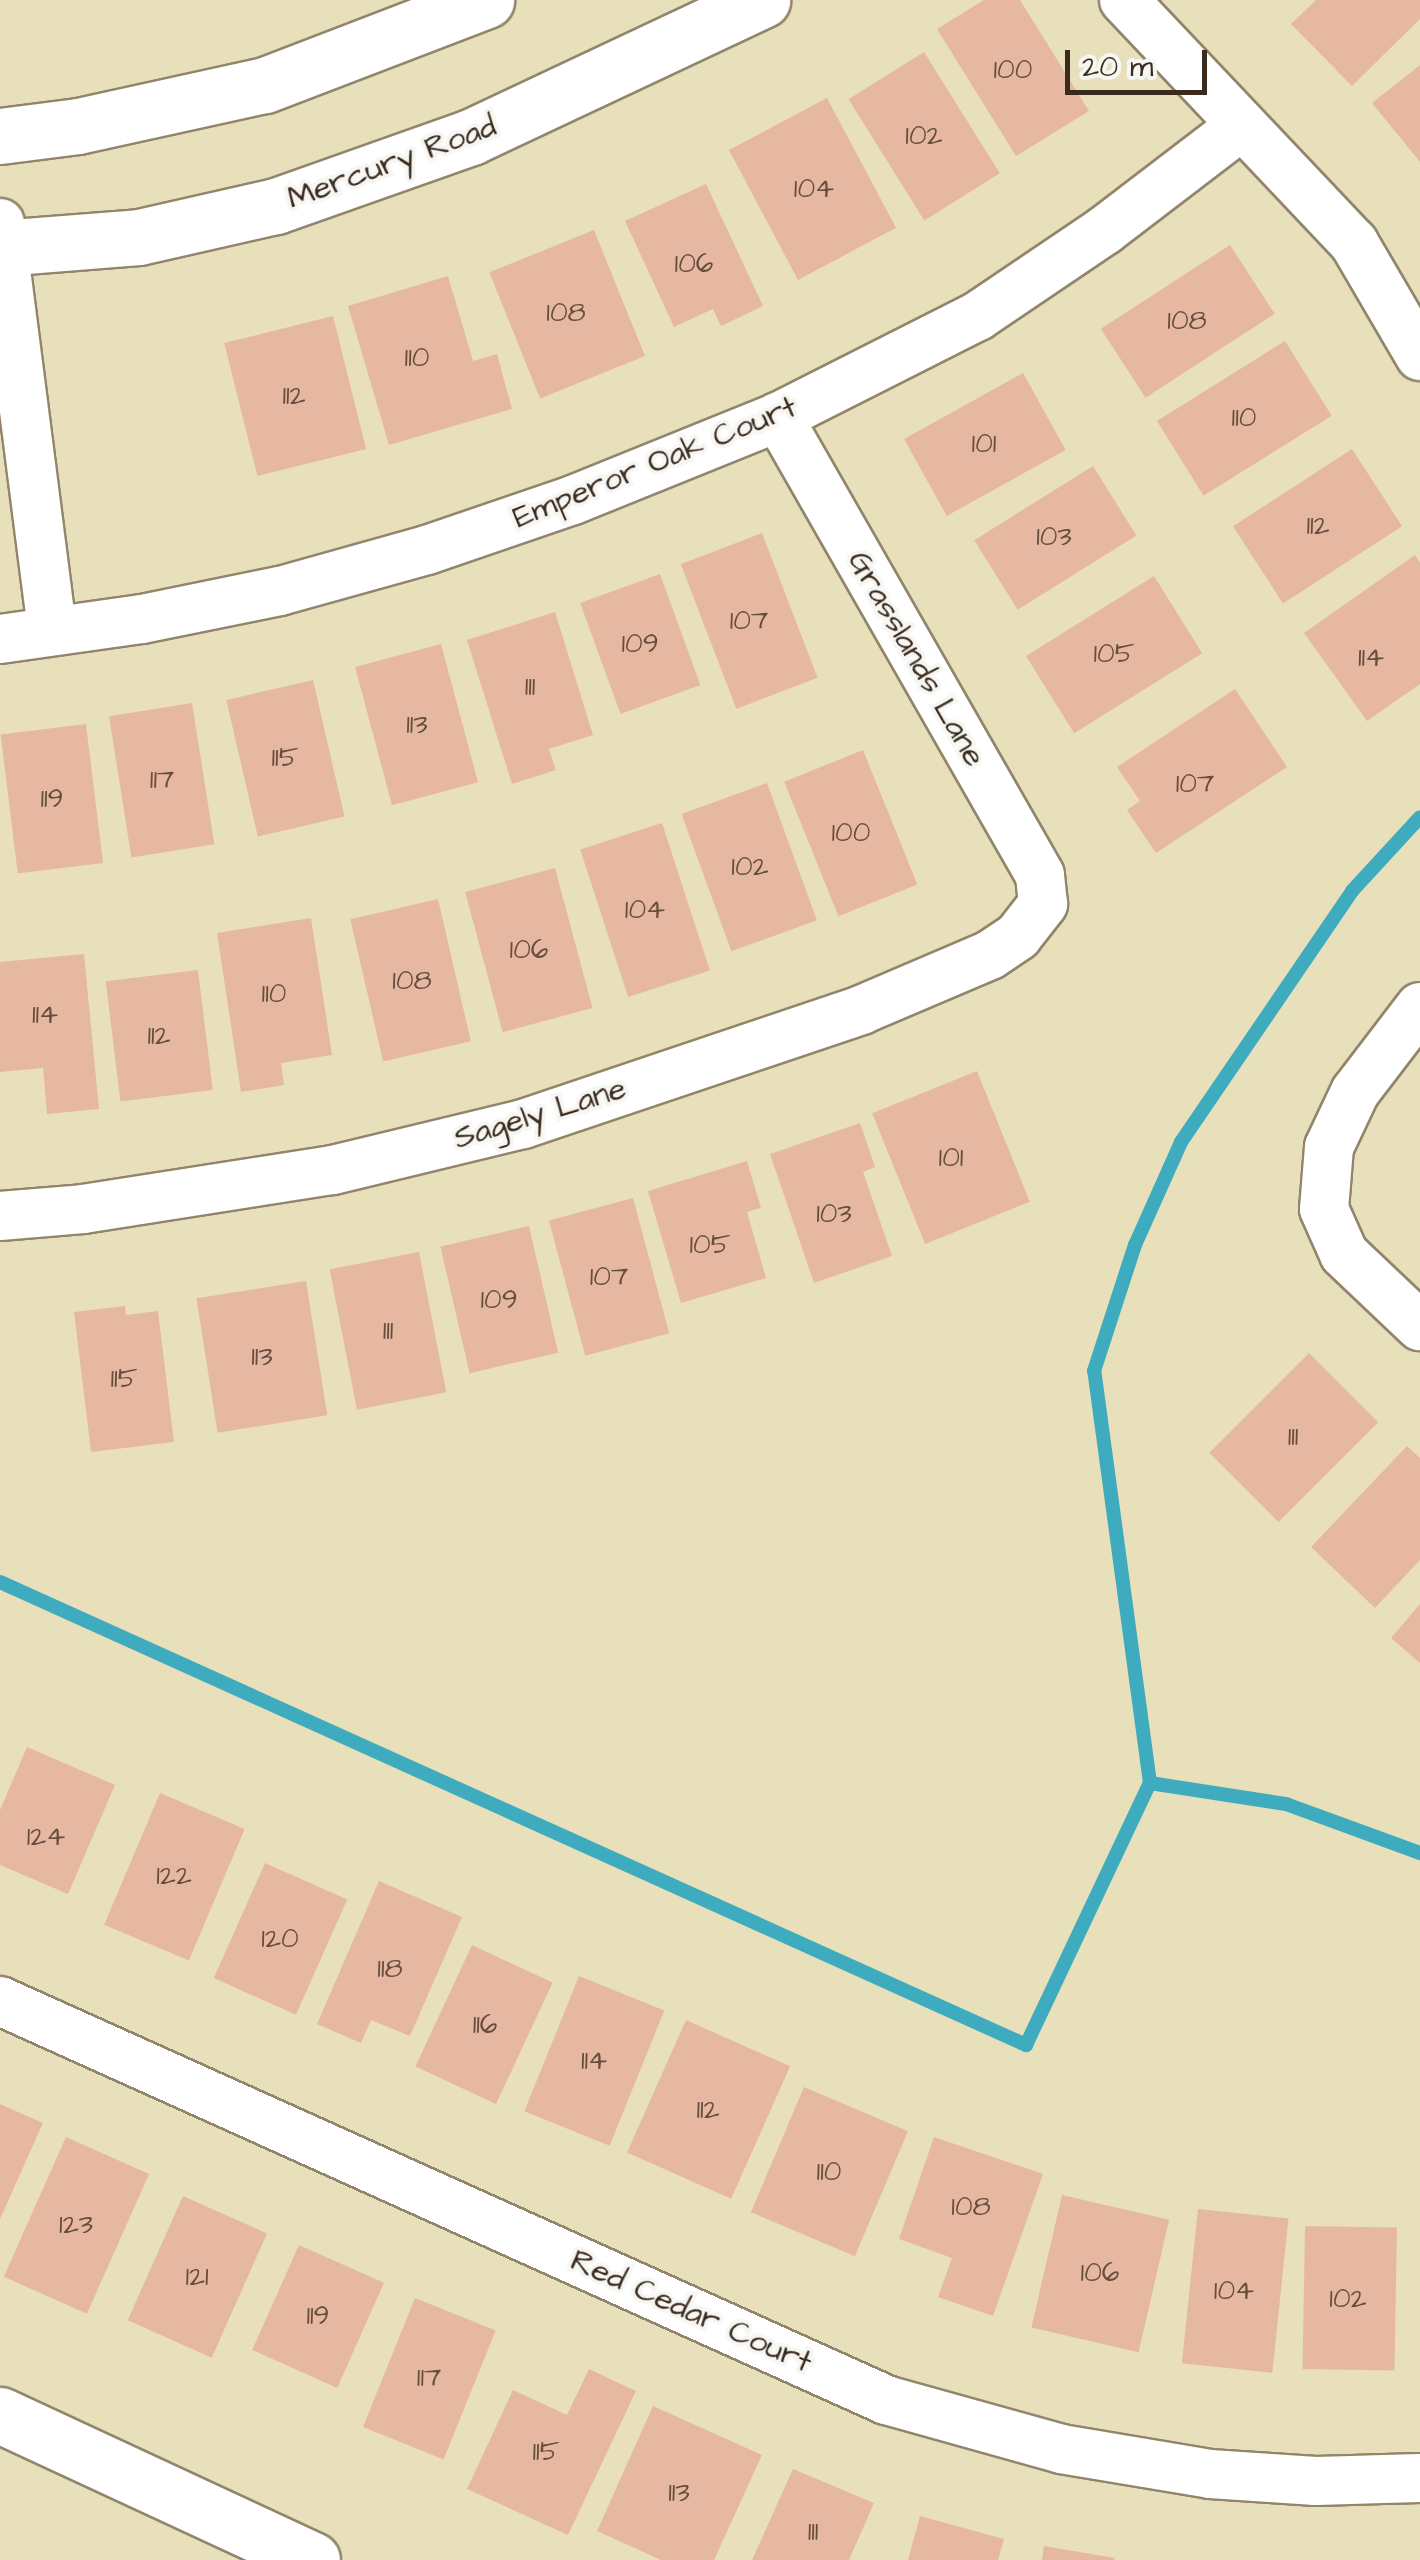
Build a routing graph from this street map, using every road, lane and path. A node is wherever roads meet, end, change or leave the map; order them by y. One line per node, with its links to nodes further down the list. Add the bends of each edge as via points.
1 (486, 0): 5 (main road, via 265,85)
2 (762, 0): 6 (main road, Mercury Road, via 471,137 276,206 140,236)
3 (1124, 0): 4 (street)
4 (1242, 126): 7 (street, via 1354,244); 8 (street, Emperor Oak Court, via 978,316)
5 (0, 136)
6 (1, 239): 9 (street)
7 (1420, 356)
8 (778, 418): 9 (street, Emperor Oak Court, via 427,550 280,591); 11 (street, Grasslands Lane, via 1040,875)
9 (52, 632): 10 (street, Emperor Oak Court)
10 (0, 639)
11 (1043, 904): 13 (street, Sagely Lane, via 1018,936 990,955 861,1010 524,1124 333,1170)
12 (1420, 1007): 14 (street, via 1356,1092 1330,1147 1324,1209 1344,1254)
13 (0, 1216)
14 (1420, 1326)
15 (0, 2001): 17 (street, Red Cedar Court, via 886,2400 1060,2449 1210,2474)
16 (0, 2416): 18 (main road)
17 (1420, 2478)
18 (312, 2560)

